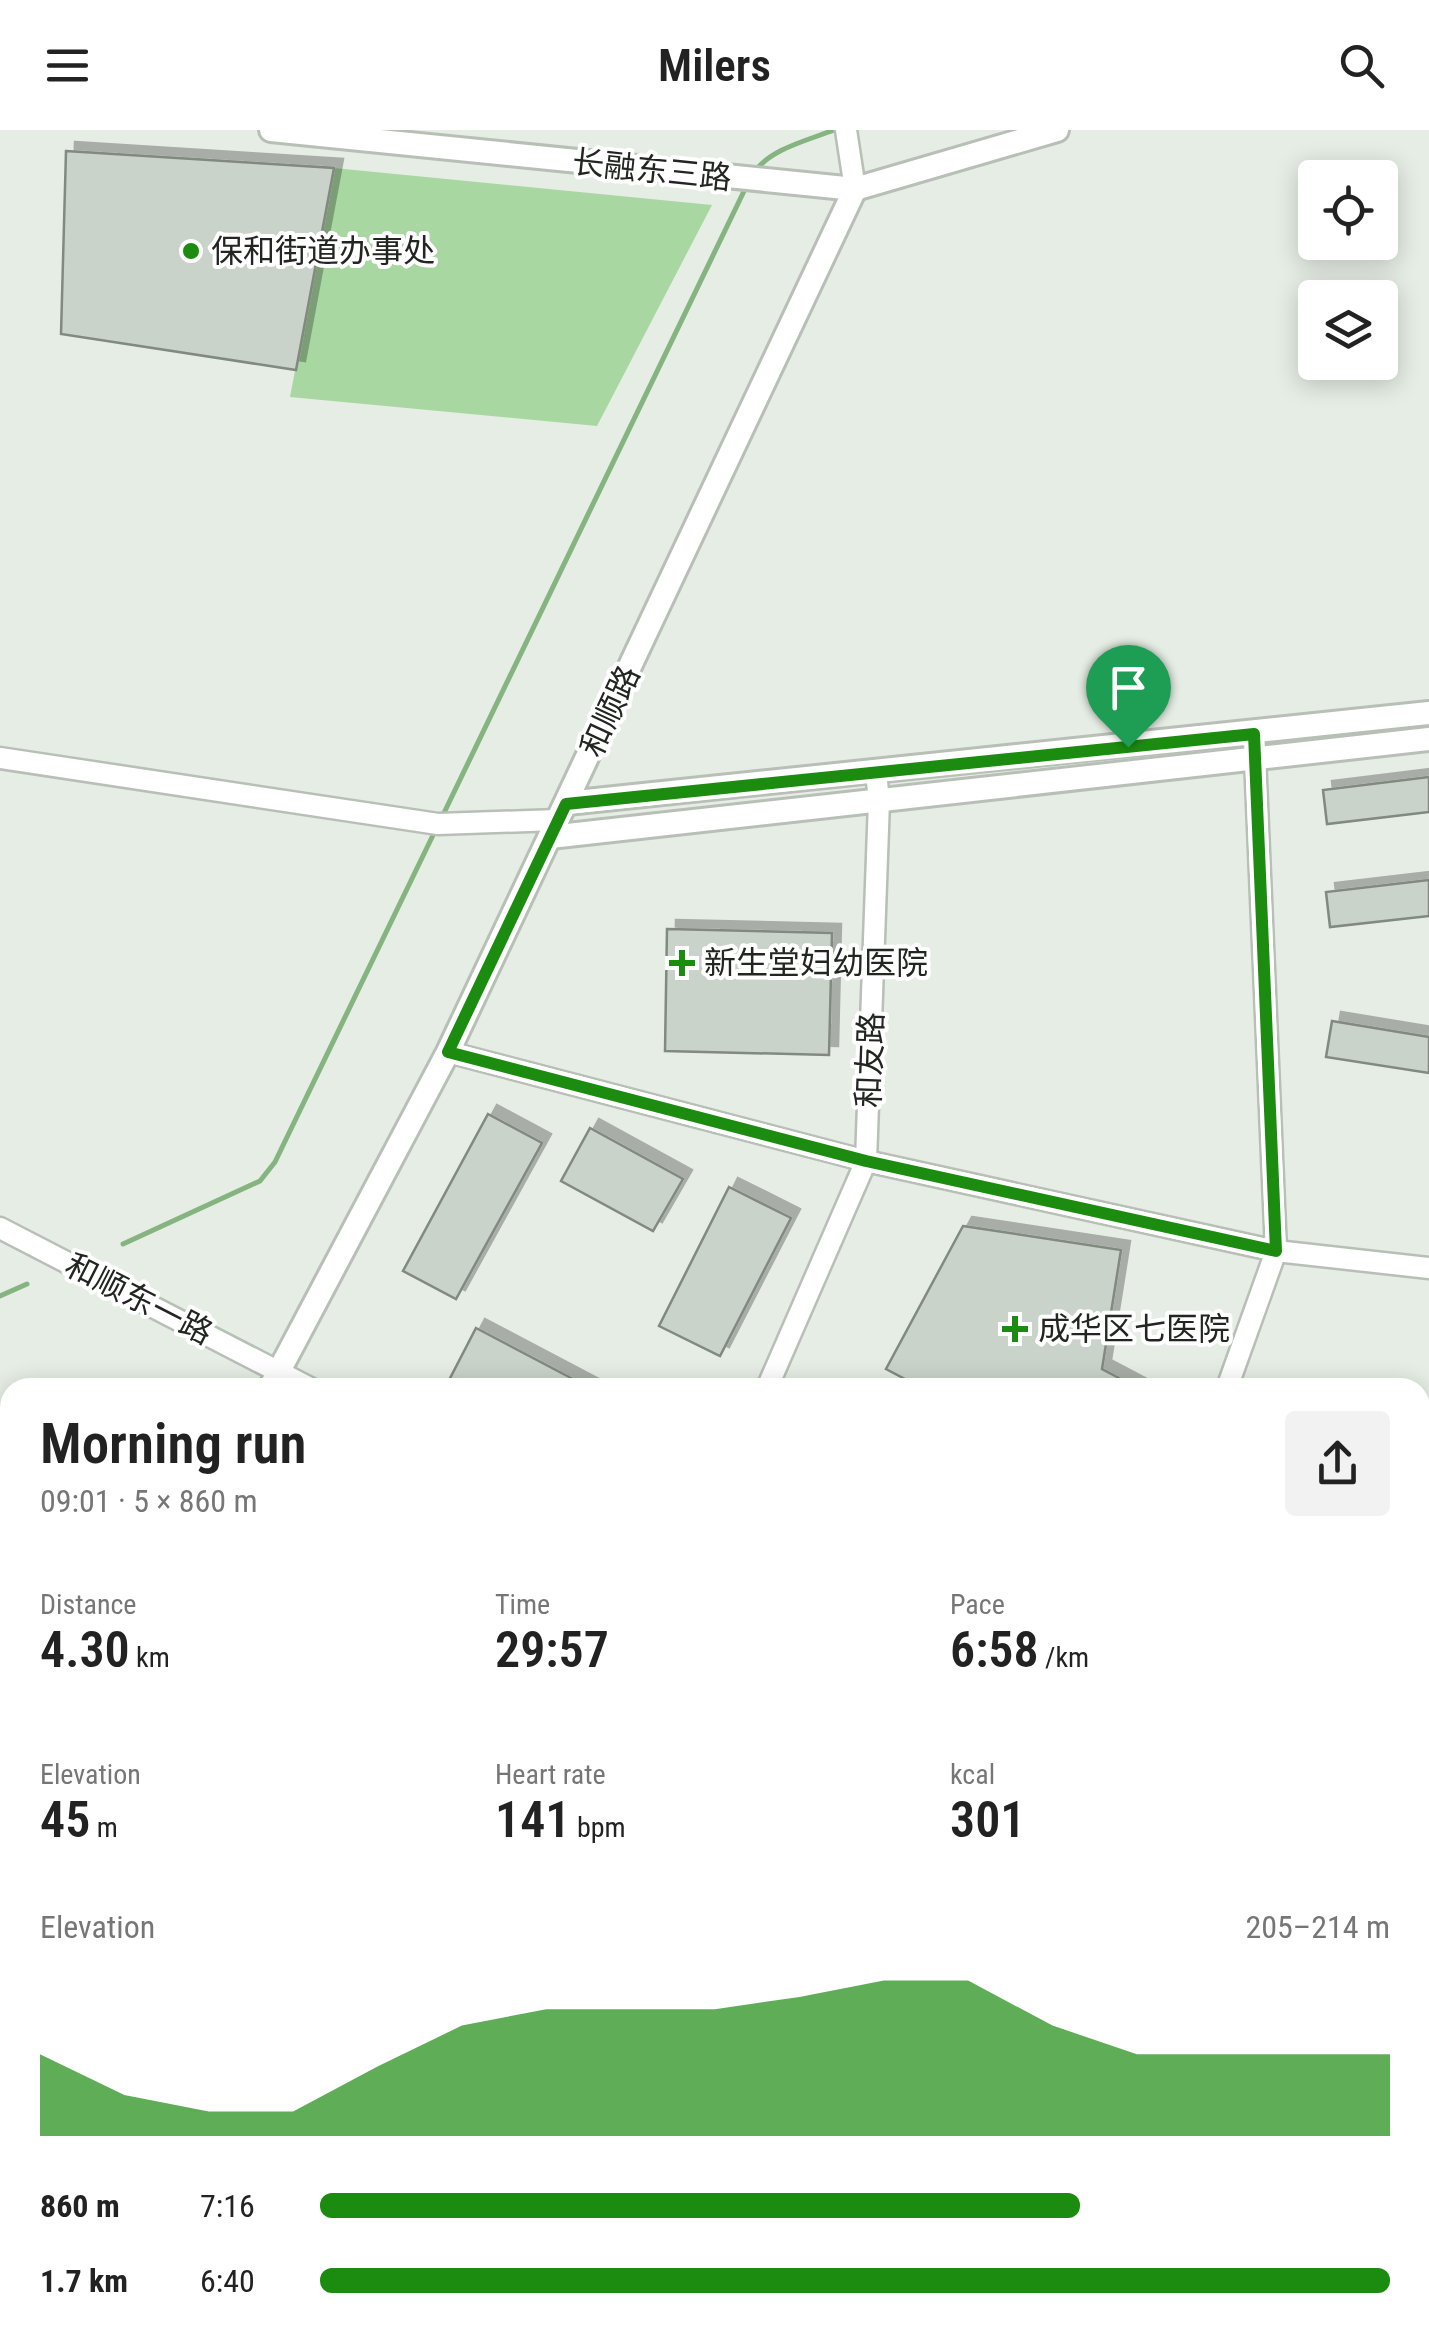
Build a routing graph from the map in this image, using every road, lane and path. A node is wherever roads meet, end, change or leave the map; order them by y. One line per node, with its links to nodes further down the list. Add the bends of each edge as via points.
1 (270, 130): 4 (street, 长融东三路)
2 (1057, 130): 4 (street, 长融东三路)
3 (847, 138): 4 (street)
4 (855, 188): 12 (street, 和顺路)
5 (1429, 713): 6 (street)
6 (1254, 734): 9 (street); 10 (street)
7 (1429, 739): 9 (street)
8 (0, 758): 12 (street, via 438,824)
9 (1253, 759): 11 (street); 16 (street)
10 (876, 772): 11 (street, 和友路); 12 (street)
11 (879, 800): 12 (street); 14 (street, 和友路)
12 (558, 820): 13 (street, 和顺路)
13 (448, 1052): 14 (street); 19 (street, 和顺路)
14 (866, 1161): 16 (street); 20 (street, 和友路)
15 (0, 1228): 18 (street, 和顺东一路)
16 (1276, 1251): 17 (street); 21 (street)
17 (1429, 1268)
18 (272, 1378)
19 (275, 1378)
20 (771, 1378)
21 (1232, 1378)

